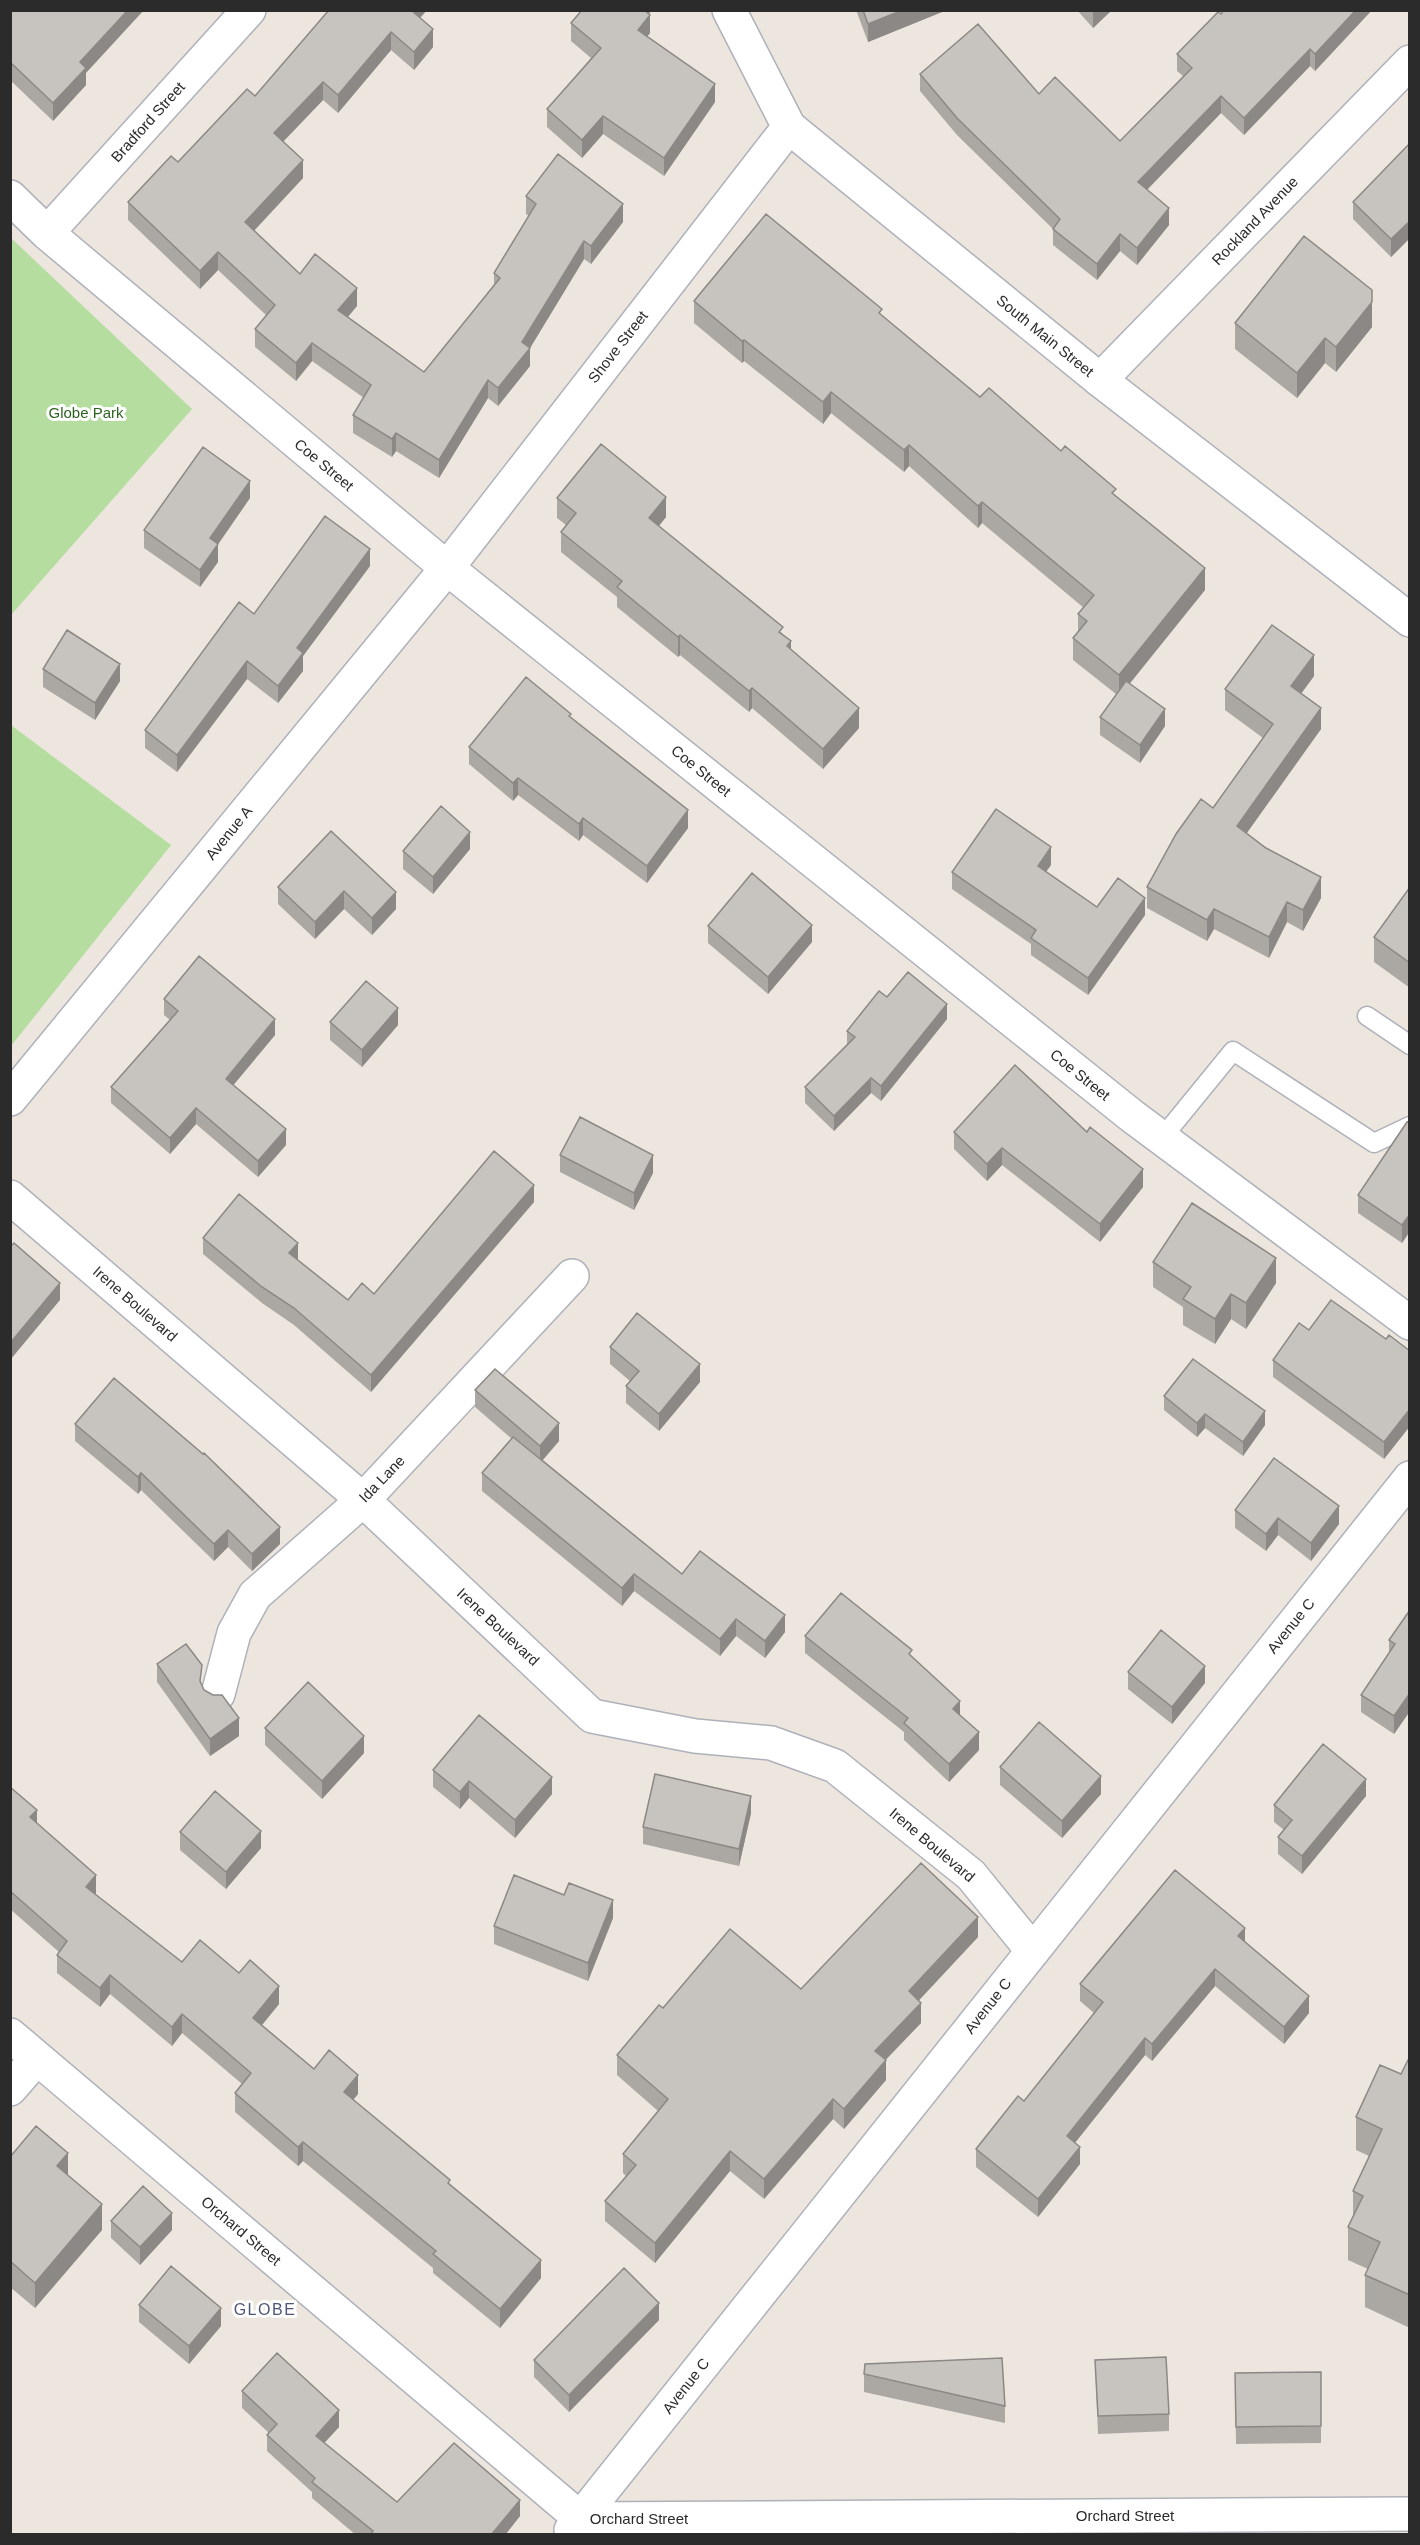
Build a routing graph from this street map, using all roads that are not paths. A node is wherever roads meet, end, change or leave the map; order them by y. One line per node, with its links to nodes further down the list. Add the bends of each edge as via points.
1 (249, 10): 6 (street, Bradford Street)
2 (729, 10): 4 (street, South Main Street)
3 (1410, 62): 7 (street, Rockland Avenue)
4 (789, 128): 7 (street, South Main Street); 8 (street, Shove Street)
5 (10, 197): 6 (street, Coe Street)
6 (47, 233): 8 (street, Coe Street)
7 (1100, 380): 9 (street, South Main Street)
8 (447, 568): 12 (street, Avenue A); 14 (street, Coe Street)
9 (1410, 620)
10 (1368, 1016): 11 (lane)
11 (1410, 1045)
12 (10, 1099)
13 (1410, 1126): 14 (lane, via 1374,1143 1233,1051)
14 (1162, 1138): 17 (street, Coe Street)
15 (10, 1197): 19 (street, Irene Boulevard)
16 (572, 1276): 19 (street, Ida Lane)
17 (1410, 1323)
18 (1410, 1478): 21 (street, Avenue C)
19 (363, 1500): 20 (street, Ida Lane, via 255,1595 234,1633); 21 (street, Irene Boulevard, via 592,1716 696,1736 771,1743 835,1767 971,1875)
20 (218, 1694)
21 (1032, 1950): 26 (street, Avenue C)
22 (10, 2035): 23 (street, Orchard Street)
23 (37, 2058): 24 (street); 26 (street, Orchard Street)
24 (10, 2089)
25 (1410, 2514): 26 (street, Orchard Street)
26 (574, 2527)

